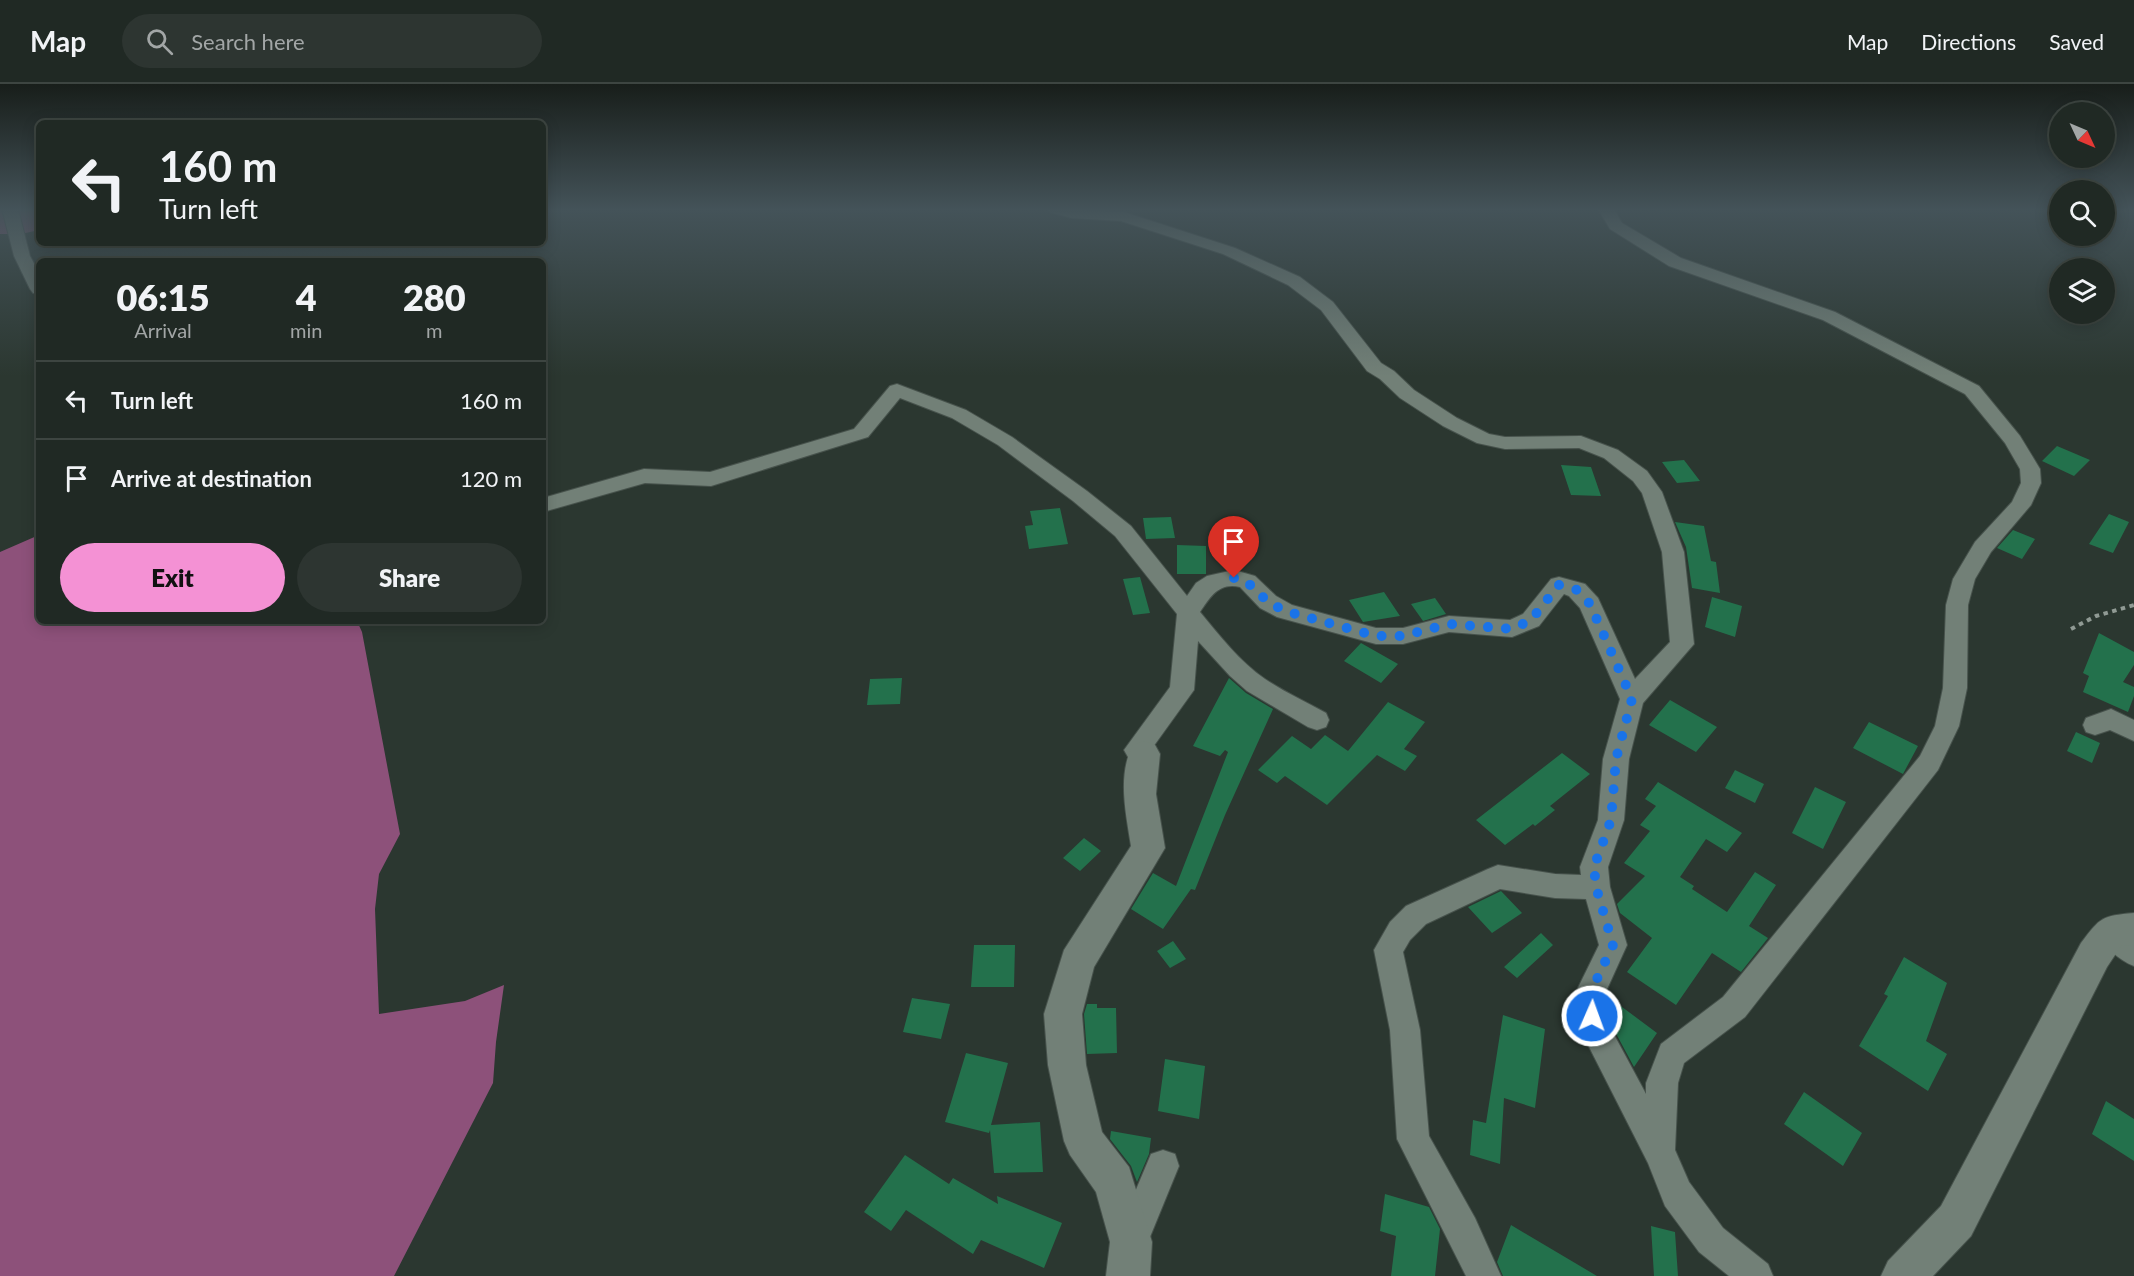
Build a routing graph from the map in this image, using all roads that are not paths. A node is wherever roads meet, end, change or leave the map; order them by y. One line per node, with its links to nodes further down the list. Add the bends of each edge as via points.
1 (26, 265): 4 (street)
2 (1259, 265): 7 (street, via 1294,281 1327,306 1374,367 1450,422 1484,439 1505,443 1581,442 1611,454 1640,476 1652,492 1673,552 1682,644)
3 (1682, 265): 14 (street, via 1829,316 1972,390 2013,440 2030,469 2031,483 2021,505 1983,547 1964,579 1957,605 1955,688 1947,726 1929,763 1734,1007 1672,1054 1662,1083)
4 (36, 283)
5 (546, 504): 6 (street, via 644,476 711,479 861,433 897,390 958,414 996,436 1080,496 1123,531)
6 (1188, 612): 7 (street, via 1204,589 1215,581 1234,578 1246,581 1268,602 1285,611 1376,636 1403,636 1449,624 1512,629 1531,620 1559,585 1577,590 1590,604); 8 (street, via 1238,670 1256,685); 11 (street, via 1182,690 1137,750)
7 (1632, 699): 12 (street, via 1616,759 1611,820 1594,867)
8 (1317, 720)
9 (2095, 725): 10 (street, via 2111,719)
10 (2134, 731)
11 (1144, 754): 16 (street, via 1140,794 1148,848 1077,962 1063,1014 1068,1065 1084,1141 1114,1182)
12 (1596, 887): 14 (street, via 1613,945 1588,998 1597,1033); 17 (street, via 1555,886 1498,877 1416,915 1388,950 1405,1030 1413,1139 1464,1230)
13 (2126, 938): 19 (street, via 2088,966 1956,1221)
14 (1659, 1152): 18 (street, via 1677,1194 1711,1240)
15 (1163, 1166): 16 (street)
16 (1130, 1259)
17 (1484, 1276)
18 (1756, 1276)
19 (1903, 1276)

